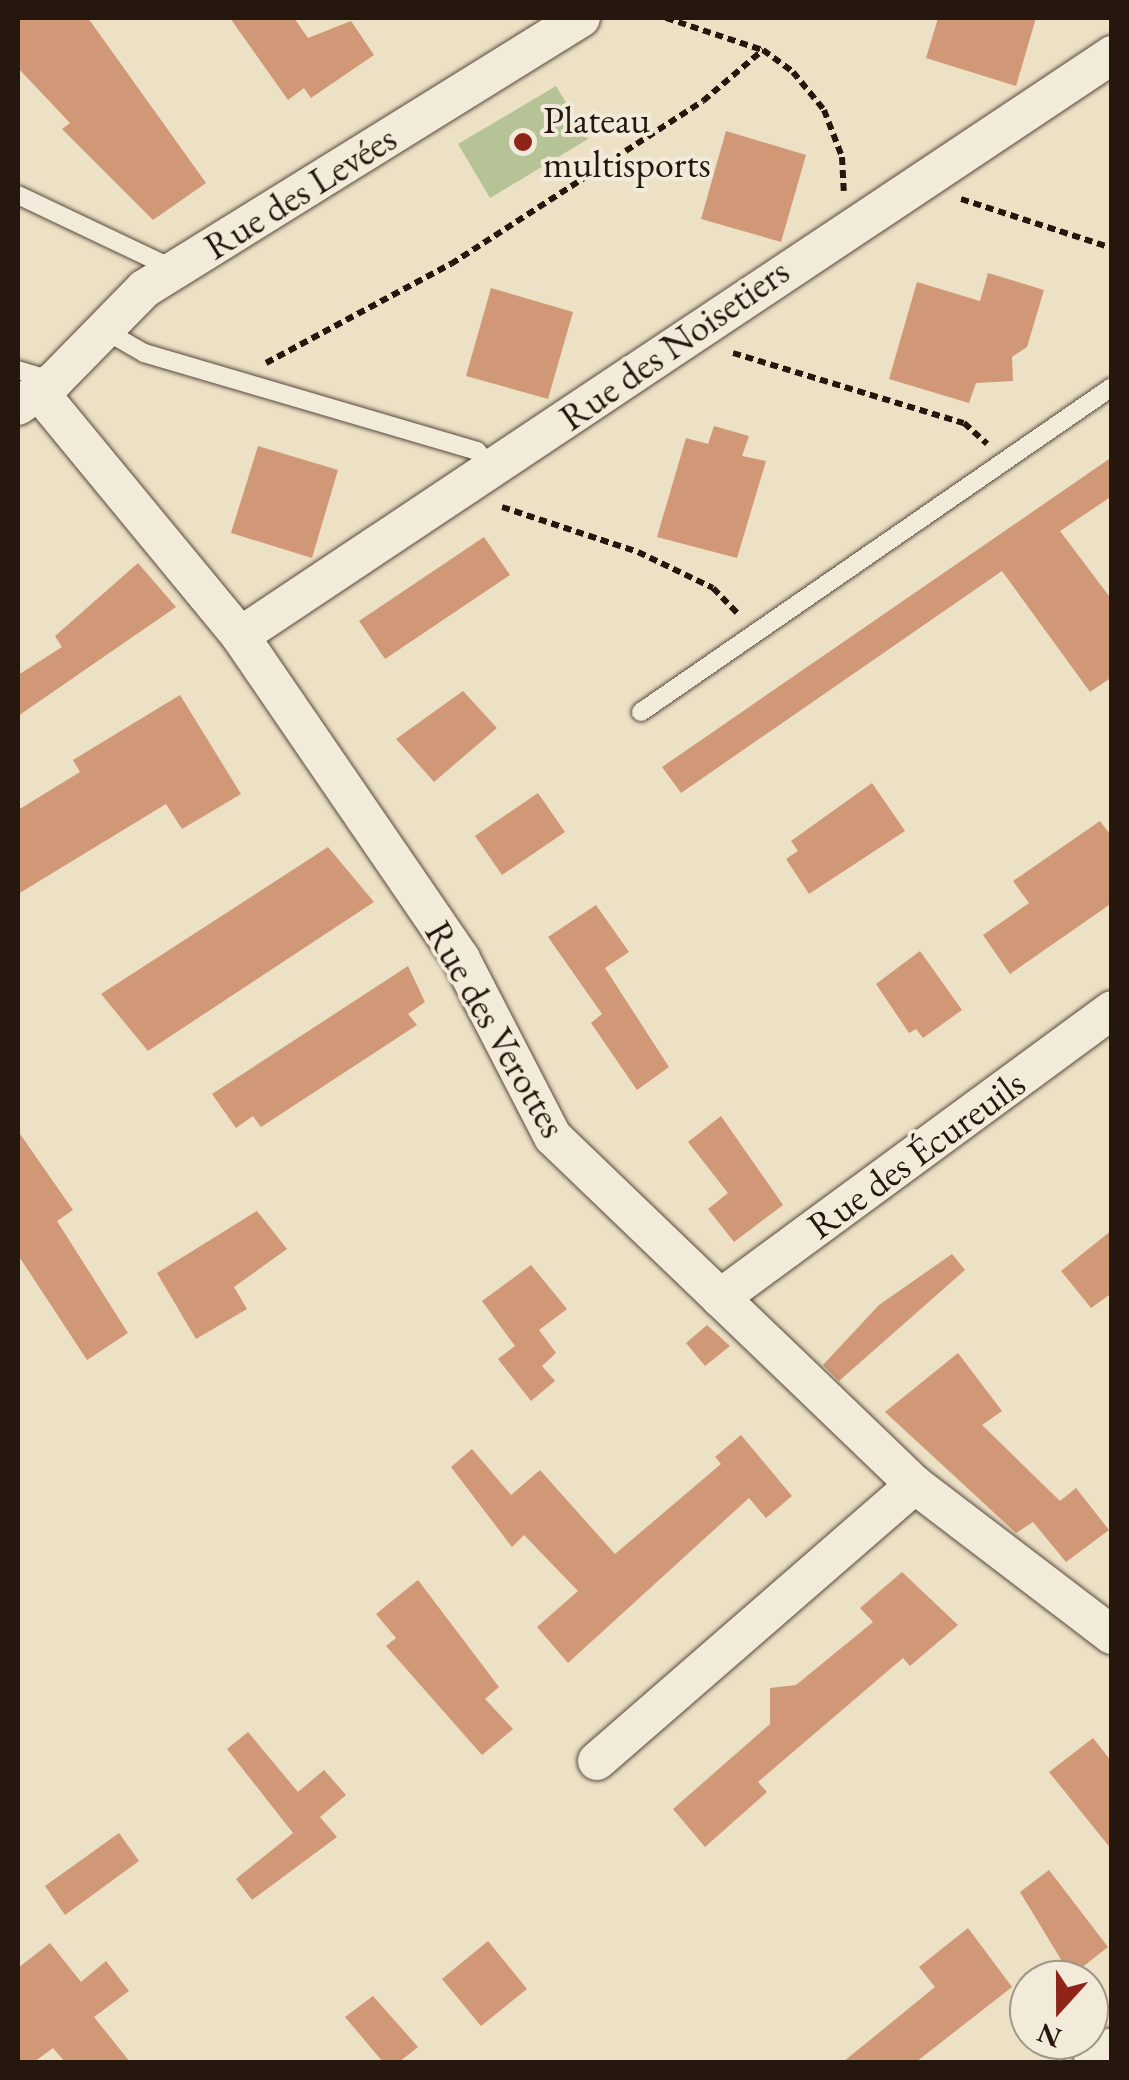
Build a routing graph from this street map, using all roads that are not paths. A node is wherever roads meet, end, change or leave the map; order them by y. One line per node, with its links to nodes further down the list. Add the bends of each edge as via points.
1 (581, 18): 4 (street, Rue des Levées)
2 (1112, 55): 8 (street, Rue des Noisetiers, via 696,326)
3 (18, 195): 4 (lane)
4 (174, 269): 5 (street, Rue des Levées)
5 (106, 331): 6 (street, Rue des Levées); 8 (lane, via 123,346 477,451)
6 (32, 387): 9 (street, Rue des Verottes)
7 (1112, 387): 10 (lane)
8 (480, 477): 9 (street, Rue des Noisetiers)
9 (240, 636): 12 (street, Rue des Verottes, via 462,959 554,1137)
10 (641, 712)
11 (1112, 1010): 12 (street, Rue des Écureuils)
12 (720, 1298): 13 (street, Rue des Verottes)
13 (915, 1485): 14 (street, Rue des Verottes); 15 (street)
14 (1112, 1635)
15 (597, 1761)
16 (1112, 2048): 17 (street)
17 (1093, 2062)

